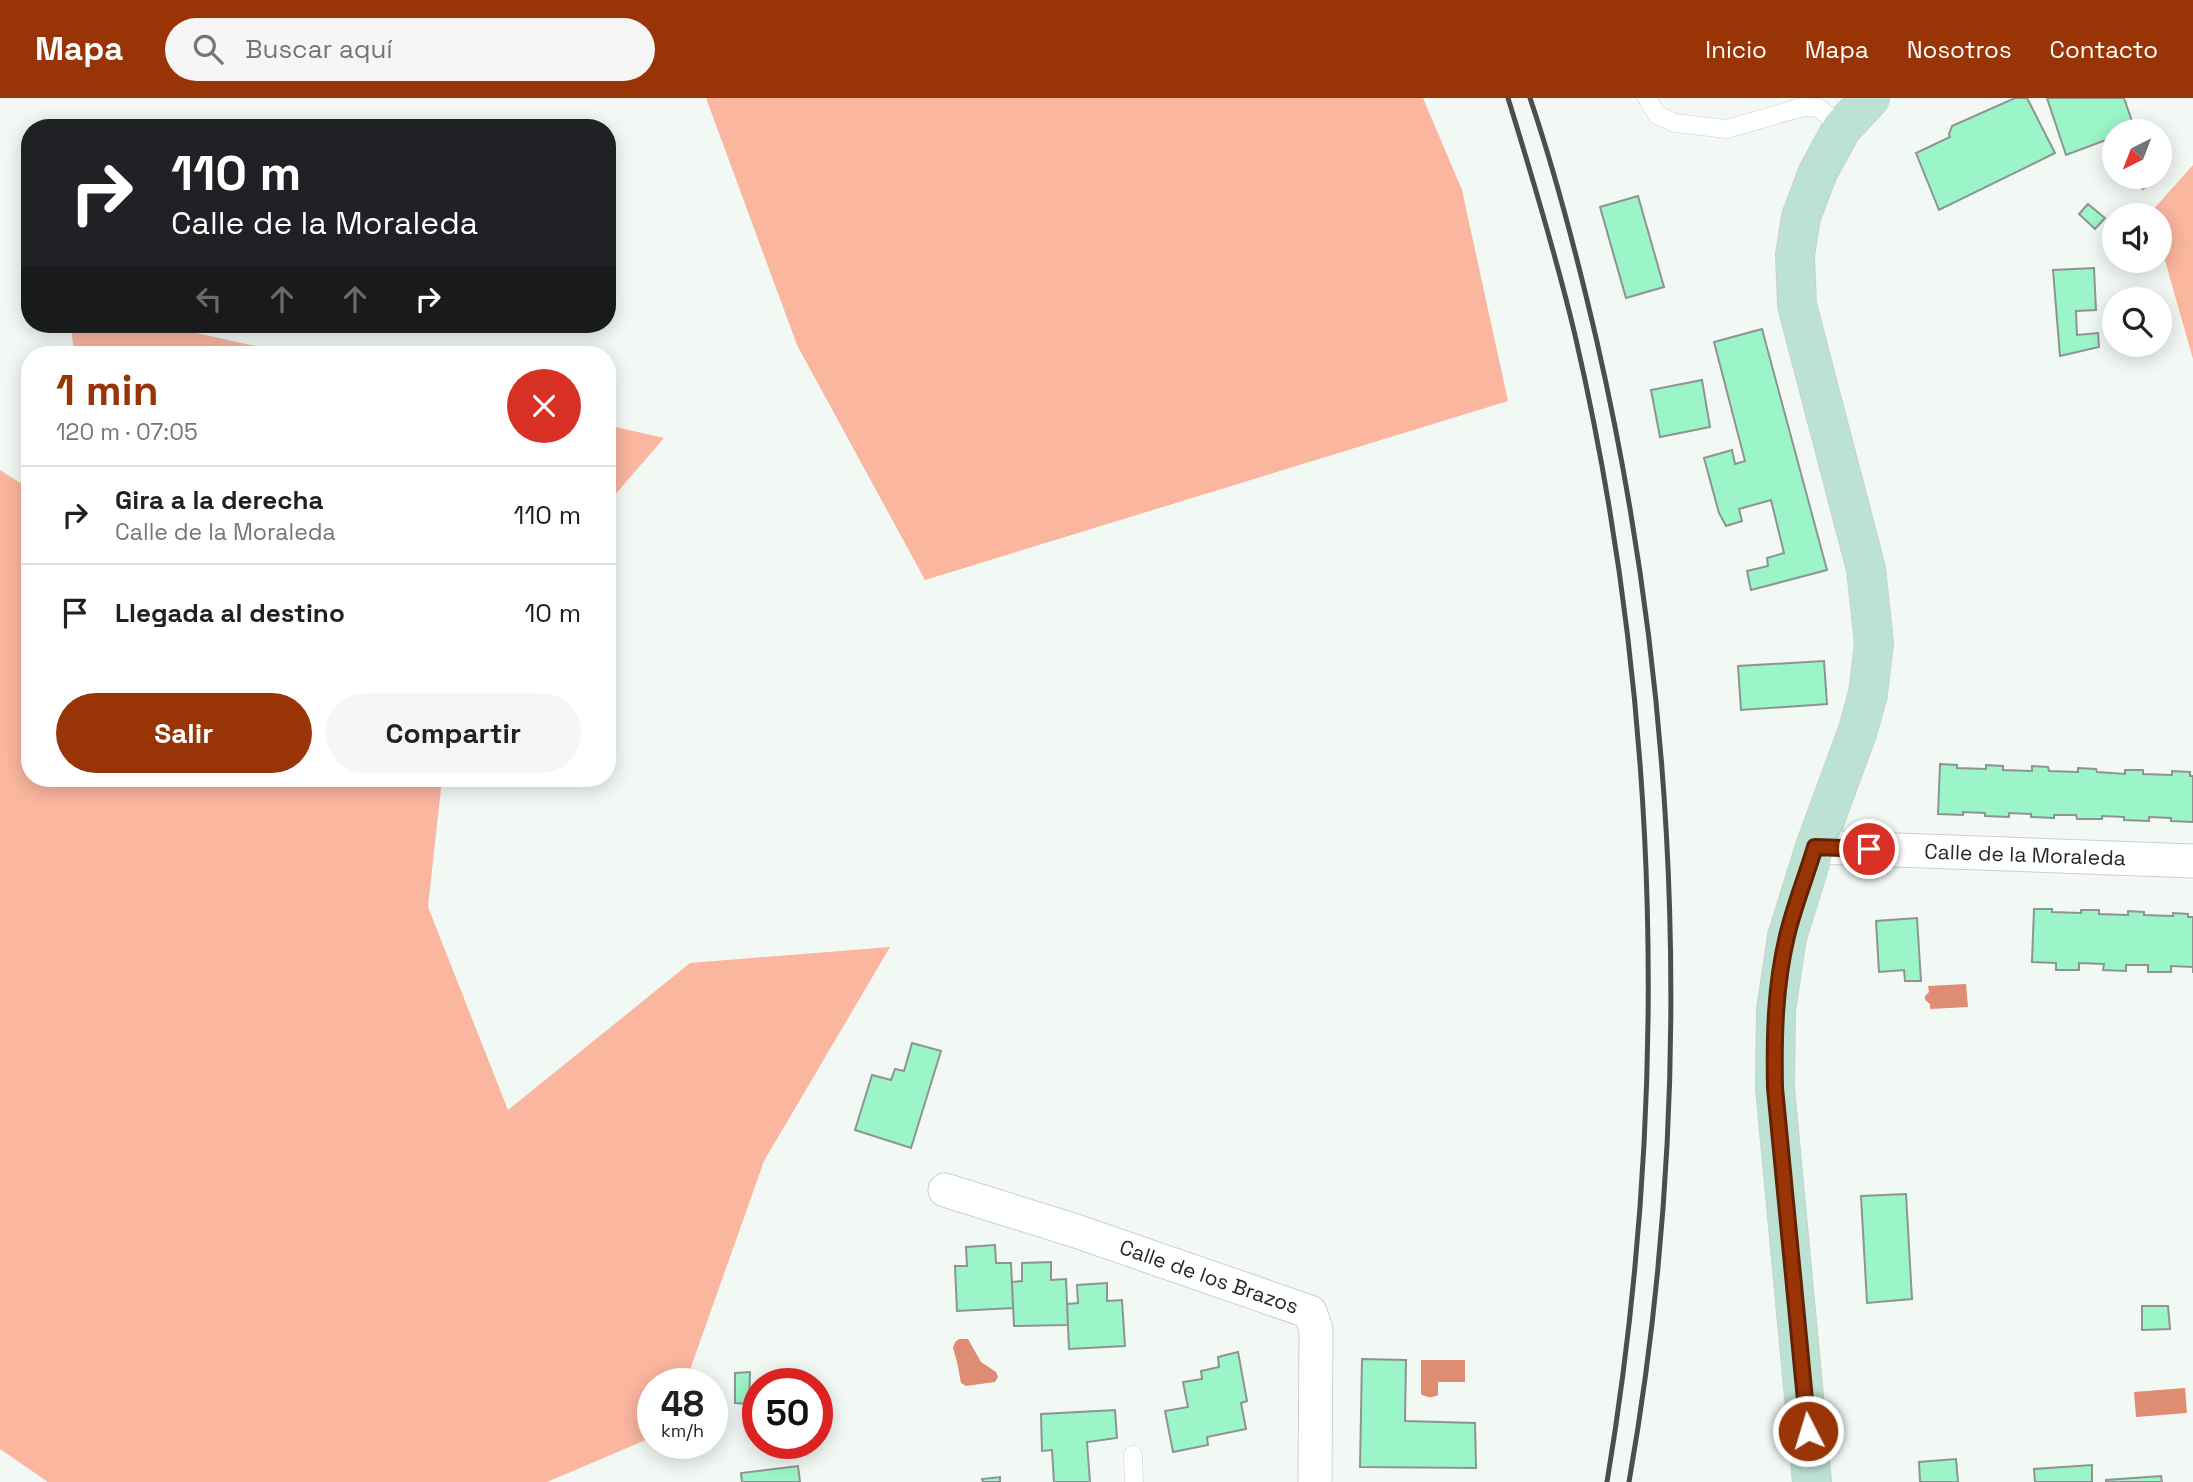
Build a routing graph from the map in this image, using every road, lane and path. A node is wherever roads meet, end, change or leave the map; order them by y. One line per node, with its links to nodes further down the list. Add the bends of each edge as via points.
1 (1647, 98): 3 (lane, via 1657,115 1675,123 1727,129 1803,107 1819,108)
2 (1870, 98): 3 (main road)
3 (1842, 128): 4 (main road, via 1801,217 1795,283 1808,352 1866,569 1874,643 1868,694)
4 (1815, 847): 5 (street, Calle de la Moraleda); 10 (main road, via 1787,937 1774,1048)
5 (2193, 861)
6 (945, 1190): 9 (street, Calle de los Brazos, via 1310,1312 1315,1329)
7 (1133, 1455): 8 (lane)
8 (1134, 1482)
9 (1315, 1482)
10 (1812, 1482)

